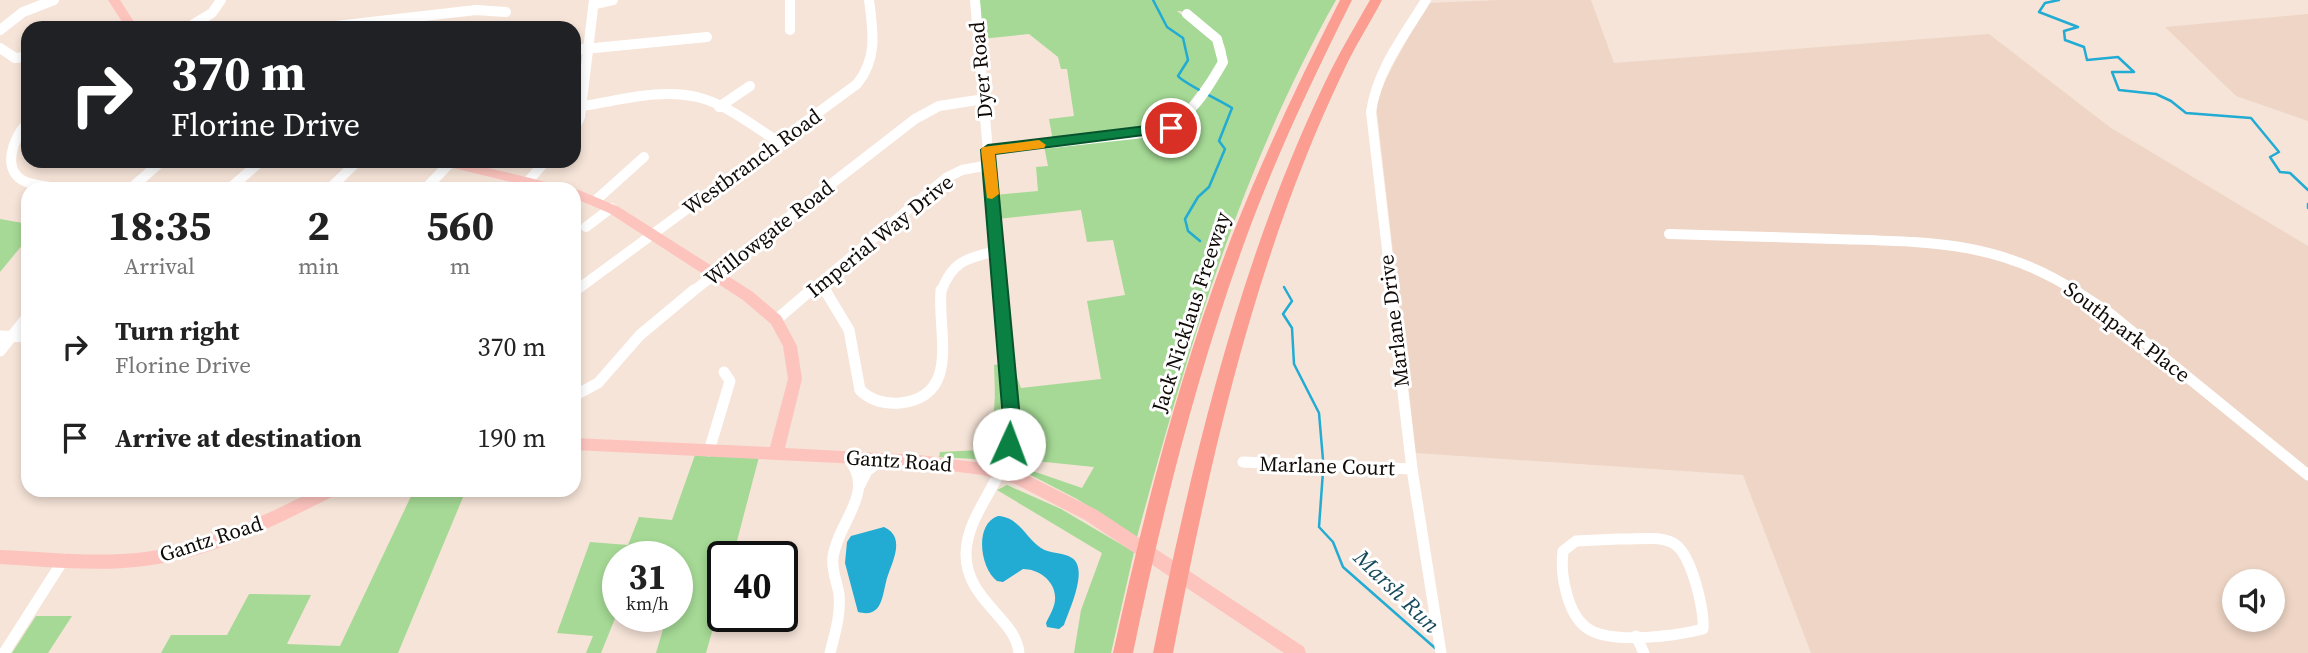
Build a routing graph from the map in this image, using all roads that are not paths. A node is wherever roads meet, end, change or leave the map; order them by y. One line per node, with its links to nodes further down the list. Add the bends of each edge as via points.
1 (54, 0): 20 (street, via 23,12)
2 (114, 0): 16 (main road)
3 (221, 0): 17 (street)
4 (613, 0): 12 (street)
5 (790, 0): 21 (street)
6 (869, 0): 34 (street, Westbranch Road, via 874,54 870,70 858,84)
7 (975, 0): 29 (street, Dyer Road)
8 (1346, 0): 89 (highway, Jack Nicklaus Freeway, via 1295,99 1253,196 1208,319 1139,572)
9 (1376, 0): 26 (highway)
10 (1386, 0): 26 (highway)
11 (1426, 0): 77 (street, Marlane Drive, via 1380,79 1371,107)
12 (594, 2): 24 (street)
13 (506, 12): 14 (street)
14 (436, 15): 18 (street); 19 (street)
15 (1186, 15): 35 (street, via 1207,27 1223,49 1223,62 1181,121 1166,130)
16 (128, 21)
17 (199, 21)
18 (382, 21)
19 (435, 21)
20 (0, 30)
21 (790, 30)
22 (707, 37): 24 (street)
23 (0, 48): 27 (street)
24 (589, 48): 25 (street); 30 (street)
25 (581, 49)
26 (1345, 54): 90 (highway, via 1283,201 1240,326 1201,472)
27 (21, 58)
28 (750, 86): 31 (street)
29 (984, 99): 35 (street, Dyer Road); 58 (street, Willowgate Road, via 939,106 915,119)
30 (582, 106): 31 (street, via 678,95); 32 (street)
31 (719, 107): 34 (street)
32 (581, 112)
33 (21, 130): 44 (street, via 9,149 10,167)
34 (779, 142): 56 (street, Westbranch Road)
35 (988, 150): 37 (street, Dyer Road)
36 (644, 157): 52 (street)
37 (989, 165): 57 (street, Dyer Road); 59 (street, Imperial Way Drive, via 946,178)
38 (154, 168): 45 (street)
39 (253, 168): 46 (street)
40 (351, 168): 47 (street)
41 (442, 168): 48 (street)
42 (467, 168): 49 (main road)
43 (540, 168): 50 (street)
44 (28, 182)
45 (138, 182)
46 (237, 182)
47 (336, 182)
48 (431, 182)
49 (515, 182)
50 (528, 182)
51 (581, 196): 52 (main road)
52 (595, 201): 53 (main road)
53 (611, 208): 54 (street); 56 (main road)
54 (586, 227)
55 (1669, 234): 79 (street, Southpark Place, via 1931,242 1996,253 2027,264 2093,301)
56 (653, 235): 58 (main road); 60 (street, Westbranch Road)
57 (997, 251): 69 (street, via 964,259 943,281 941,371 932,397 900,402 876,401); 78 (street, Dyer Road, via 1011,419 1009,444)
58 (715, 275): 61 (main road); 68 (street, Willowgate Road, via 643,332 596,386)
59 (820, 284): 61 (street, Imperial Way Drive); 69 (street, via 843,313 855,351 859,389)
60 (581, 287)
61 (776, 320): 73 (main road, via 790,346 795,379)
62 (21, 325): 64 (street)
63 (0, 336): 64 (street)
64 (12, 336): 65 (street); 66 (street)
65 (21, 337)
66 (0, 351)
67 (724, 372): 72 (street, via 730,381)
68 (581, 394)
69 (865, 395): 70 (street)
70 (855, 404)
71 (581, 444): 72 (main road, Gantz Road)
72 (709, 451): 73 (main road, Gantz Road)
73 (776, 454): 74 (main road, Gantz Road)
74 (847, 457): 75 (main road, Gantz Road); 80 (street, via 858,469)
75 (883, 459): 78 (main road, Gantz Road); 80 (street, via 867,471)
76 (1243, 462): 77 (street, Marlane Court)
77 (1412, 469): 85 (street, Marlane Drive)
78 (999, 472): 88 (street, Dyer Road, via 964,549 973,584 1018,641); 91 (main road, Gantz Road, via 1029,481 1114,530)
79 (2308, 474)
80 (857, 490): 87 (street, via 833,559 840,607)
81 (317, 497): 83 (main road, Gantz Road, via 257,527 184,552 129,561)
82 (0, 557): 83 (main road, Gantz Road)
83 (64, 559): 86 (street)
84 (1636, 636): 84 (street, via 1703,629 1705,616 1683,550 1661,541 1568,544 1562,557 1565,587 1580,621 1599,634); 92 (street)
85 (1441, 652)
86 (4, 653)
87 (831, 653)
88 (1019, 653)
89 (1123, 653)
90 (1163, 653)
91 (1298, 653)
92 (1644, 653)

